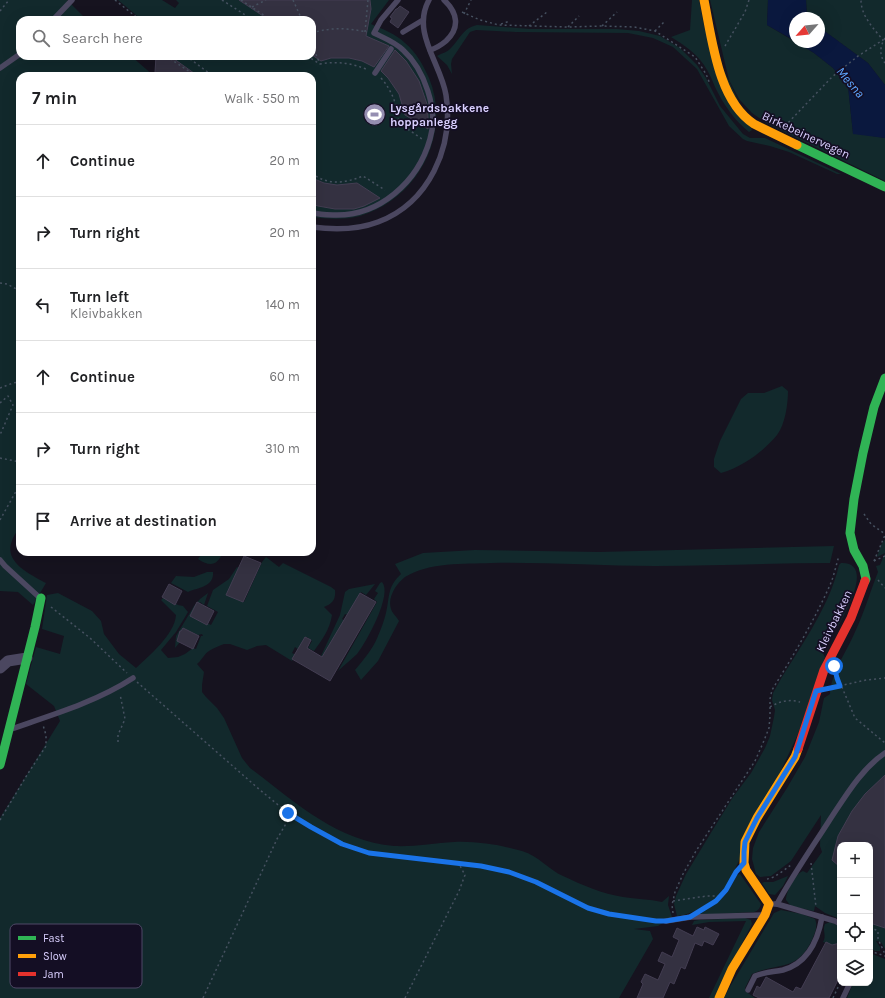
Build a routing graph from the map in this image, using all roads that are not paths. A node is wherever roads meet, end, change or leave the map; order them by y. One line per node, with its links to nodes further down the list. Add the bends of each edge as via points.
1 (72, 0): 6 (lane)
2 (398, 0): 15 (lane, via 374,33 402,49 414,62 431,102 431,138 417,168 388,200 366,211 350,215)
3 (428, 0): 7 (lane)
4 (704, 0): 14 (street, Birkebeinervegen, via 720,76 731,101 749,121)
5 (446, 1): 10 (lane, via 453,13 455,30 437,48)
6 (57, 16)
7 (423, 20): 8 (lane); 10 (lane)
8 (403, 32)
9 (391, 49): 13 (lane)
10 (430, 50): 16 (lane, via 446,94 448,122 441,158 432,175 412,200 378,222 347,229)
11 (16, 57): 12 (lane)
12 (0, 68)
13 (375, 73)
14 (885, 187)
15 (316, 213)
16 (316, 227)
17 (885, 378): 26 (street, Kleivbakken, via 862,454 850,533 866,579 851,618 824,670 795,757 745,842 746,870)
18 (0, 560): 19 (lane)
19 (40, 598): 20 (street)
20 (27, 658): 21 (street, via 8,661); 23 (street)
21 (0, 668)
22 (132, 678): 23 (lane, via 118,688 78,705)
23 (9, 730): 25 (street)
24 (885, 753): 26 (lane, via 854,785)
25 (0, 765)
26 (773, 904): 27 (street); 28 (lane)
27 (765, 915): 29 (lane, via 690,917); 33 (street, via 732,969)
28 (820, 916): 30 (lane); 32 (lane, via 818,936 803,960 783,970 755,976)
29 (666, 921)
30 (837, 923)
31 (849, 986): 34 (lane)
32 (748, 990)
33 (719, 998)
34 (843, 998)

